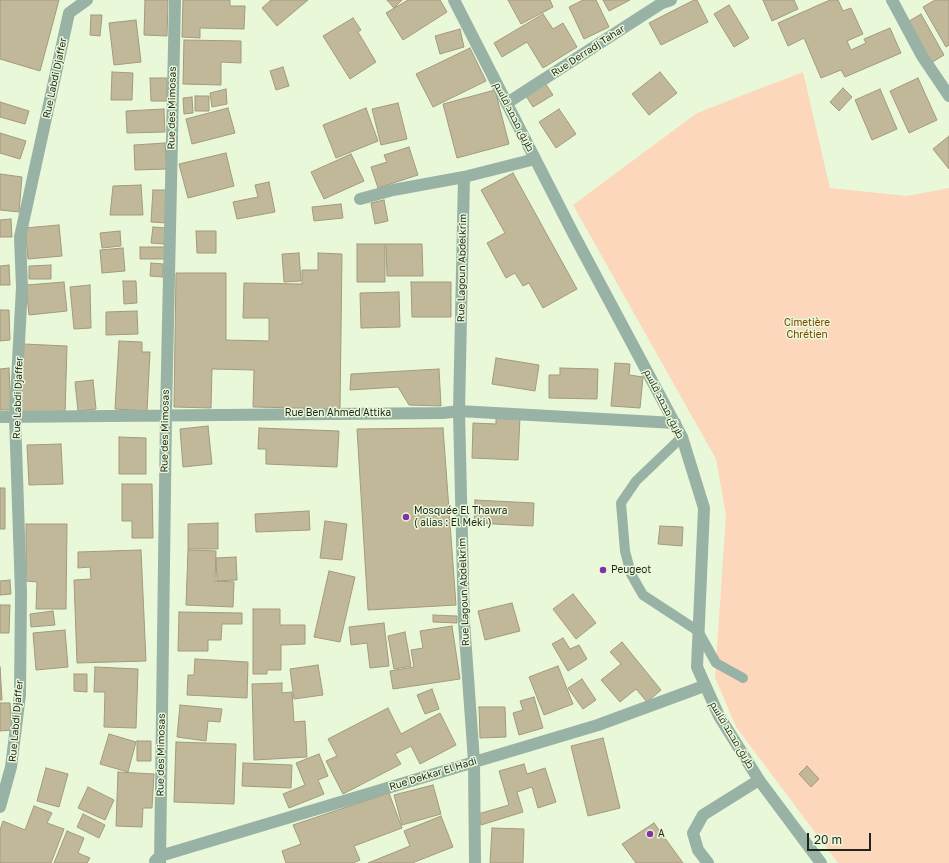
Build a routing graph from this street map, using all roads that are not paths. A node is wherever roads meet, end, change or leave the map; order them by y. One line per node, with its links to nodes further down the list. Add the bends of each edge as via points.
1 (87, 0): 13 (street, Rue Labdi Djaffer, via 69,12 20,237 22,288)
2 (175, 0): 12 (street, Rue des Mimosas)
3 (454, 0): 7 (street, طريق محمد قاسم)
4 (892, 0): 6 (street, via 922,56)
5 (665, 1): 7 (street, Rue Derradj Tahar)
6 (949, 96)
7 (507, 103): 8 (street, طريق محمد قاسم)
8 (535, 159): 9 (street); 15 (street, طريق محمد قاسم)
9 (464, 177): 10 (street, via 393,190); 11 (street, Rue Lagoun Abdelkrim)
10 (360, 200)
11 (459, 411): 12 (street, Rue Ben Ahmed Attika); 15 (street, Rue Ben Ahmed Attika); 20 (street, Rue Lagoun Abdelkrim, via 464,622)
12 (166, 414): 13 (street, Rue Ben Ahmed Attika); 23 (street, Rue des Mimosas)
13 (15, 416): 14 (street, Rue Ben Ahmed Attika); 22 (street, Rue Labdi Djaffer, via 22,593 20,695 12,767)
14 (0, 417)
15 (675, 423): 16 (street, طريق محمد قاسم)
16 (682, 438): 17 (street, طريق محمد قاسم, via 704,508); 17 (lane, via 632,487 621,503 625,551 631,574 643,595)
17 (698, 631): 18 (lane, via 716,663); 19 (street, طريق محمد قاسم, via 697,667)
18 (743, 678)
19 (704, 686): 20 (street, Rue Dekkar El Hadi, via 598,725); 21 (street, طريق محمد قاسم, via 719,716)
20 (474, 761): 23 (street, Rue Dekkar El Hadi); 24 (street, Rue Lagoun Abdelkrim)
21 (759, 780): 25 (street, via 703,815 693,833 698,850); 26 (street, طريق محمد قاسم)
22 (0, 807)
23 (158, 861)
24 (475, 863)
25 (708, 863)
26 (821, 863)

